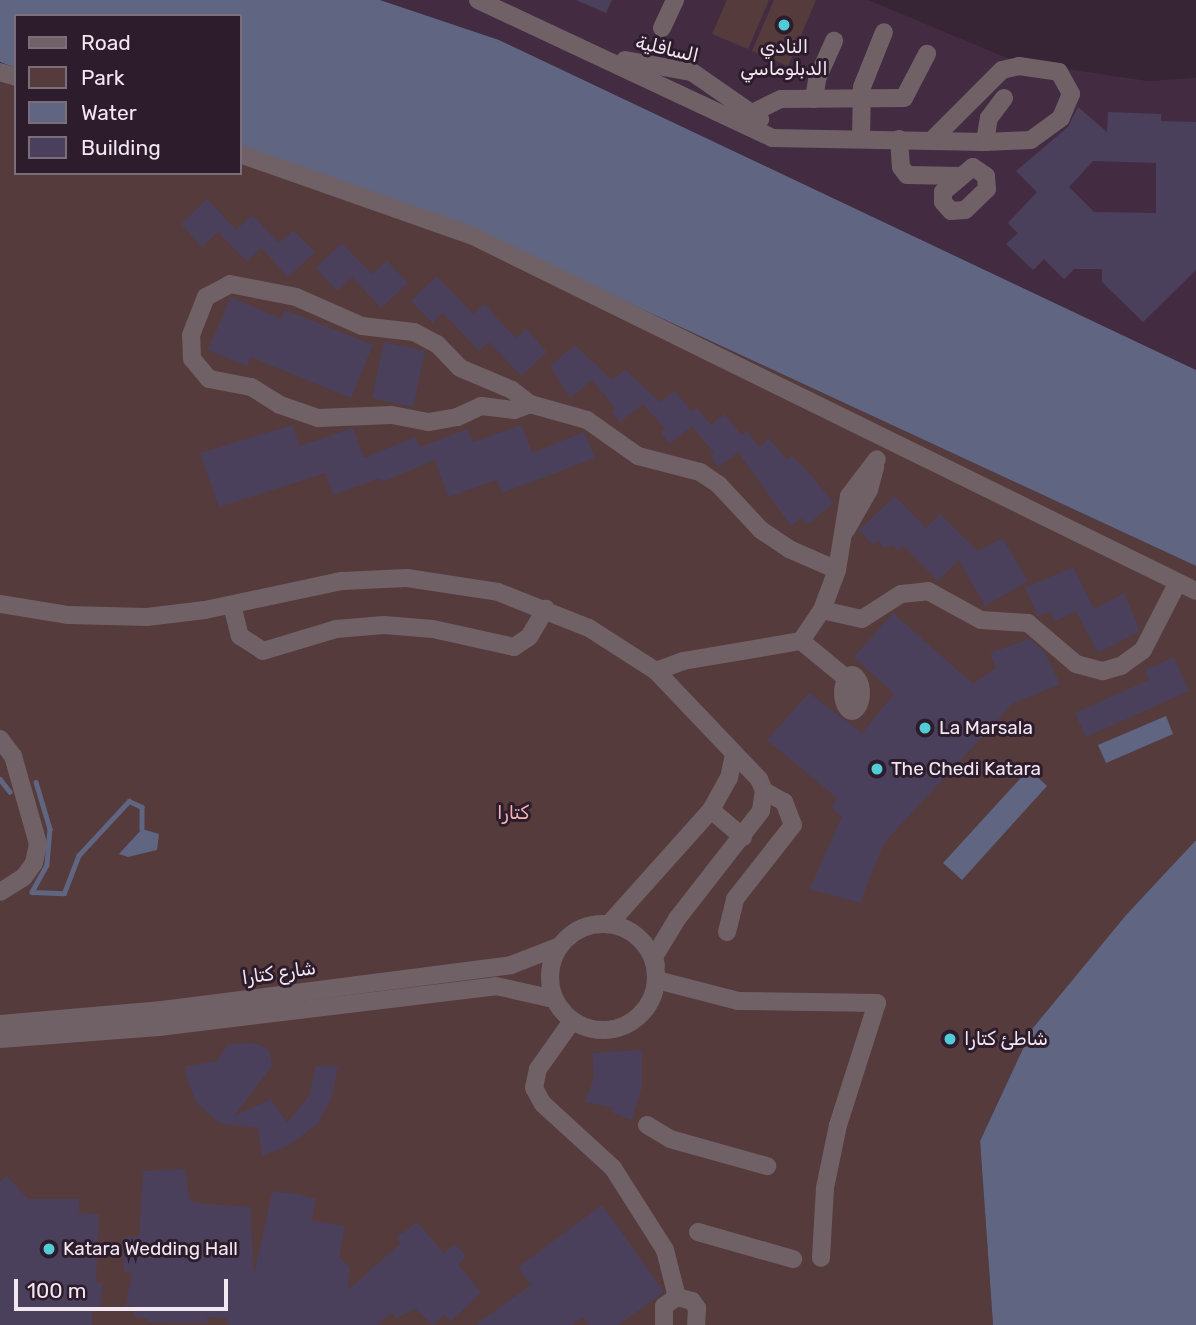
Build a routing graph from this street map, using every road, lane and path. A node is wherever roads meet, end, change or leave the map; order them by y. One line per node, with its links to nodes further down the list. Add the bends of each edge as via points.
1 (478, 0): 3 (street, السافلية)
2 (675, 0): 4 (street)
3 (506, 5): 8 (street, السافلية)
4 (662, 27)
5 (884, 32): 12 (street)
6 (834, 41): 11 (street, via 817,79)
7 (927, 54): 12 (street, via 904,98)
8 (604, 56): 9 (street, السافلية, via 692,72); 13 (street, السافلية)
9 (709, 82): 13 (street, via 706,94); 14 (street, السافلية)
10 (1004, 98): 19 (street, via 989,118)
11 (814, 99): 12 (street); 14 (street, via 781,99)
12 (860, 99): 17 (street)
13 (696, 101): 16 (street, السافلية, via 751,130)
14 (752, 113): 16 (street, السافلية)
15 (934, 138): 18 (street, السافلية); 19 (street, السافلية); 19 (street, السافلية, via 1002,70 1019,66 1059,72 1071,94 1060,118 1031,140)
16 (786, 139): 17 (street, السافلية)
17 (861, 139): 18 (street, السافلية)
18 (899, 139): 21 (street, via 901,167 907,175)
19 (985, 142)
20 (242, 155): 23 (street, via 473,236)
21 (960, 176)
22 (530, 404): 22 (street, via 512,390 460,368 427,338 404,328 362,326 296,297 223,285 206,297 191,335 192,359 209,379 251,387 280,405 318,418 391,415 428,422 457,417 481,406 514,410); 24 (street, via 587,420 638,456 700,472 719,485 761,530 789,549)
23 (883, 436): 24 (street, via 877,459 849,496); 25 (street)
24 (837, 570): 30 (street)
25 (1178, 582): 26 (street); 30 (street, via 1143,650 1121,666 1103,671 1076,664 1028,623 981,620 928,591 901,594 862,619)
26 (1196, 591)
27 (0, 604): 28 (street, via 118,618)
28 (232, 605): 29 (street, via 342,581 407,578 473,587); 29 (street, via 240,636 263,651 336,629 384,625 444,631 514,647 529,637)
29 (546, 609): 32 (street, via 589,628)
30 (822, 610): 31 (street)
31 (801, 641): 32 (street, via 695,659); 33 (street)
32 (656, 671): 35 (street)
33 (845, 677)
34 (0, 739): 39 (street, via 13,756 38,844 34,863 24,877)
35 (734, 754): 36 (street, via 759,779); 37 (street, via 729,778)
36 (764, 792): 38 (street, via 761,811); 41 (street, via 785,802 793,825 735,899)
37 (711, 810): 38 (street); 40 (street)
38 (743, 837): 43 (street, via 677,919 654,957)
39 (0, 892)
40 (609, 924): 42 (street, via 581,928); 43 (street, via 641,940)
41 (727, 932)
42 (560, 946): 44 (street, via 550,972); 46 (street, شارع كتارا, via 510,965 131,1014)
43 (656, 973): 45 (street, via 647,1009 623,1027 601,1030); 51 (street, via 738,1001 877,1003 838,1125 825,1188)
44 (554, 999): 45 (street); 47 (street, شارع كتارا, via 496,986 159,1027)
45 (572, 1021): 53 (street, via 538,1069 534,1088 543,1104 613,1168 665,1250)
46 (0, 1024)
47 (0, 1039)
48 (648, 1125): 49 (street, via 670,1139)
49 (767, 1166)
50 (698, 1232): 52 (street)
51 (821, 1258)
52 (793, 1259)
53 (677, 1297): 54 (street, via 664,1306); 55 (street, via 692,1301 697,1308)
54 (664, 1325)
55 (696, 1325)

